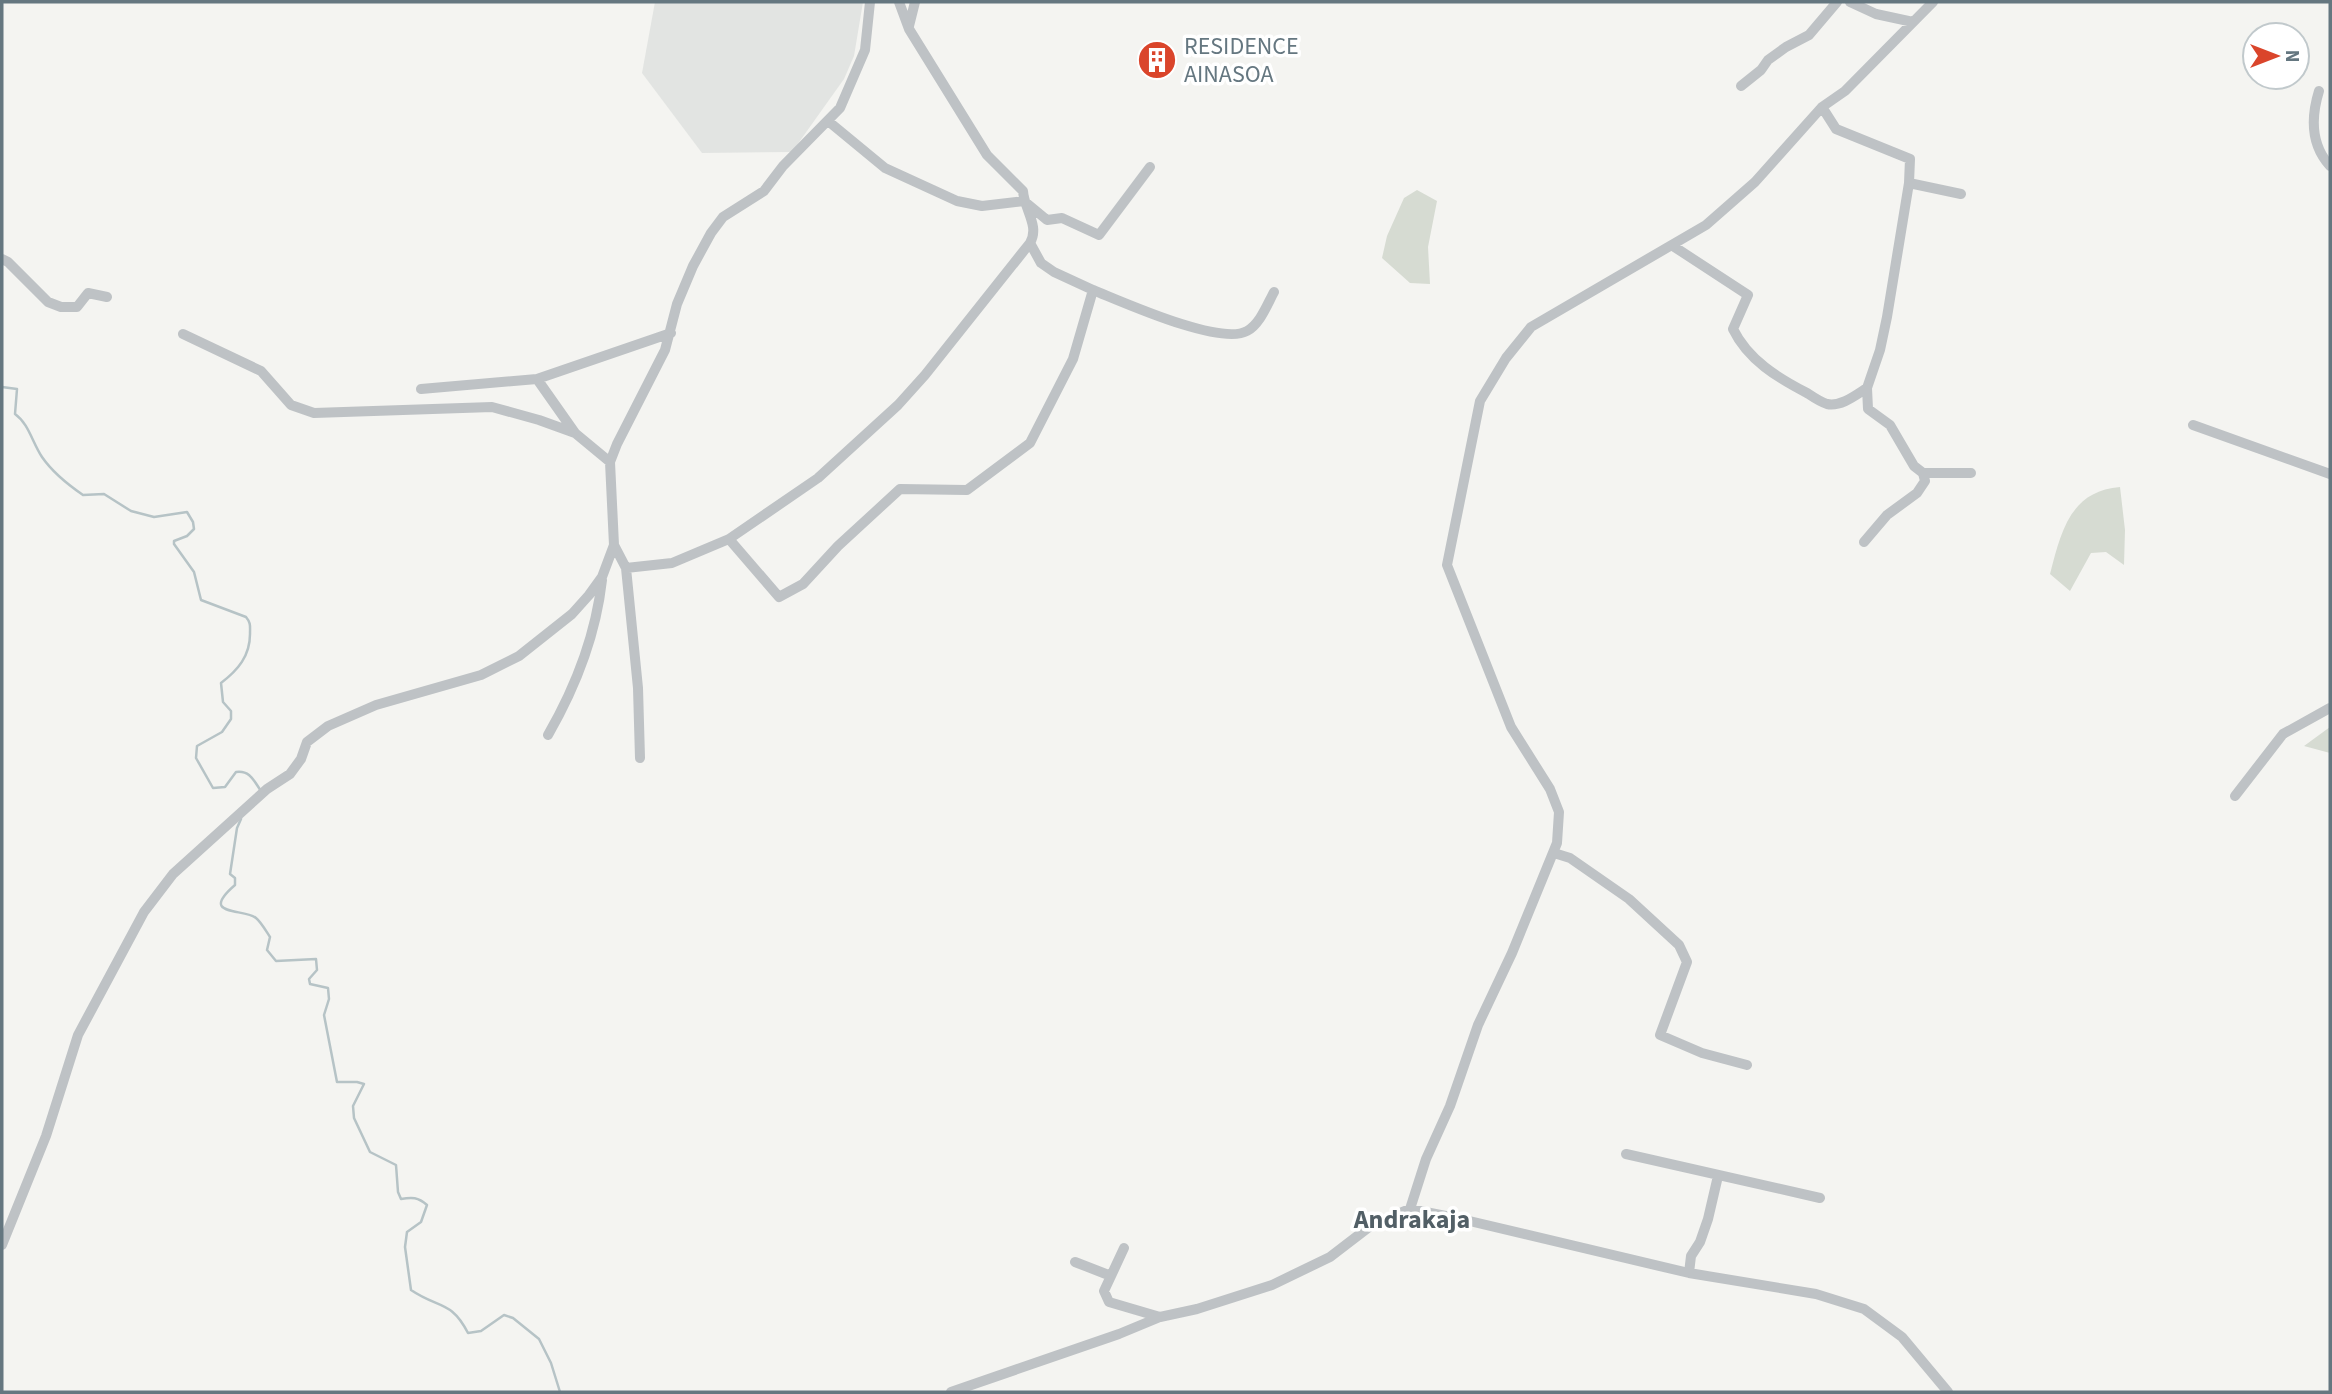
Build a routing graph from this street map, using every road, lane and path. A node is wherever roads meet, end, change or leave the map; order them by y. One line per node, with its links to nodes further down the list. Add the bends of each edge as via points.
1 (870, 2): 12 (street, via 865,50 839,108)
2 (899, 2): 8 (street)
3 (915, 2): 8 (street)
4 (1837, 2): 9 (street, via 1809,35 1768,60)
5 (1850, 2): 7 (street, via 1876,14)
6 (1933, 2): 7 (street)
7 (1913, 22): 11 (street, via 1845,91)
8 (909, 29): 17 (street, via 987,155 1023,191)
9 (1741, 86)
10 (2319, 91): 13 (street, via 2313,127)
11 (1822, 107): 15 (street, via 1836,129 1910,159); 19 (street, via 1755,182 1706,225)
12 (828, 121): 17 (street, via 885,168 957,201 982,206); 24 (street, via 764,191 723,217 693,266)
13 (2330, 166)
14 (1150, 167): 17 (street, via 1099,235 1062,218 1047,220)
15 (1909, 183): 16 (street); 27 (street, via 1882,339)
16 (1961, 194)
17 (1024, 201): 18 (street, via 1035,235)
18 (1030, 243): 21 (street, via 1041,263); 35 (street, via 898,405 818,478)
19 (1673, 246): 27 (street, via 1748,295 1734,329 1754,360 1828,404 1845,401); 44 (street, via 1531,327 1506,358 1480,401 1447,565 1511,727 1559,811)
20 (2, 260): 23 (street, via 48,302 61,307 78,307 88,293)
21 (1093, 290): 22 (street, via 1189,326 1230,335 1246,332 1258,322); 35 (street, via 1073,359 1030,443 967,490 900,489 803,584 779,597)
22 (1274, 292)
23 (107, 297)
24 (671, 333): 26 (street); 31 (street)
25 (183, 334): 30 (street, via 261,370 291,405 314,413 492,407)
26 (537, 379): 28 (street); 30 (street)
27 (1867, 388): 32 (street, via 1868,409 1890,425)
28 (421, 389)
29 (2193, 425): 34 (street)
30 (575, 433): 31 (street)
31 (610, 462): 37 (street)
32 (1923, 473): 33 (street); 36 (street, via 1925,481 1917,492 1887,515)
33 (1971, 473)
34 (2330, 474)
35 (729, 540): 38 (street, via 673,564)
36 (1864, 542)
37 (614, 545): 38 (street); 39 (street)
38 (626, 568): 42 (street)
39 (602, 577): 41 (street, via 586,651); 50 (street, via 572,614 519,656 481,675 376,705 328,726 307,742 290,774 267,789 173,874 144,912 78,1035 46,1136)
40 (2330, 708): 43 (street, via 2283,734)
41 (548, 735)
42 (640, 758)
43 (2235, 796)
44 (1554, 853): 45 (street, via 1570,858 1629,899 1679,945 1687,962 1660,1035); 49 (street, via 1478,1025)
45 (1747, 1065)
46 (1626, 1154): 47 (street)
47 (1718, 1176): 48 (street); 53 (street, via 1709,1219 1691,1256)
48 (1820, 1198)
49 (1410, 1209): 53 (street); 55 (street, via 1373,1224 1330,1257 1272,1285)
50 (2, 1245)
51 (1124, 1248): 54 (street)
52 (1075, 1262): 54 (street)
53 (1689, 1273): 57 (street, via 1816,1294 1864,1309 1902,1337)
54 (1111, 1276): 55 (street, via 1104,1291 1110,1302)
55 (1160, 1317): 56 (street)
56 (951, 1392)
57 (1948, 1392)

